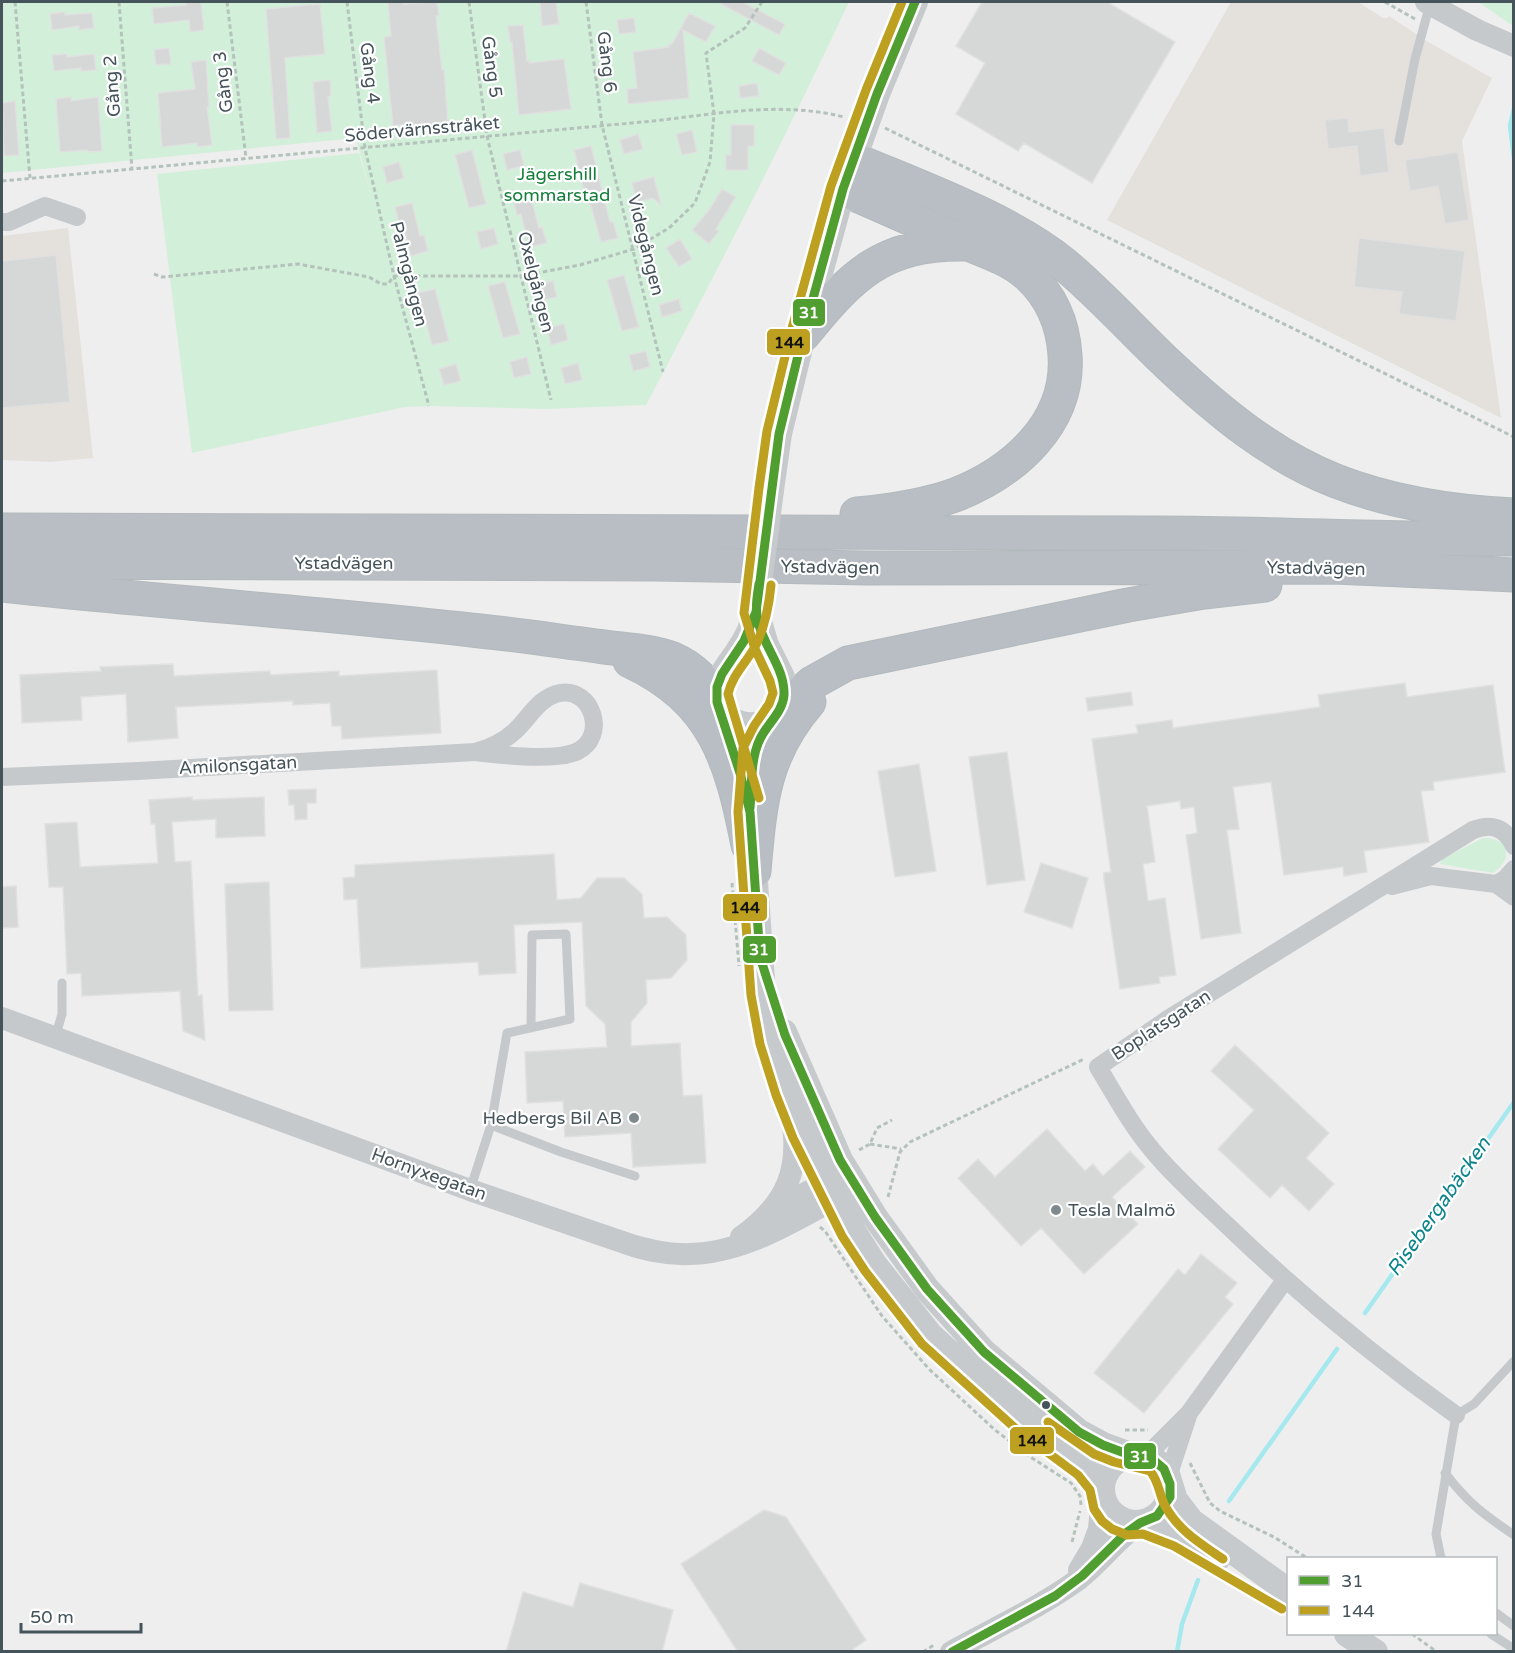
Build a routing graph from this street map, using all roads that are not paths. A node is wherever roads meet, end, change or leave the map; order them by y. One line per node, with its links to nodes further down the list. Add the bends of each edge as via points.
1 (915, 2): 5 (main road)
2 (1428, 3): 3 (street); 4 (lane)
3 (1514, 46)
4 (1399, 141)
5 (853, 159): 6 (main road); 11 (highway, via 987,217 1063,263 1215,406 1265,444 1297,462 1335,481 1411,502)
6 (843, 189): 9 (highway); 10 (main road)
7 (77, 217): 8 (street, via 45,206)
8 (2, 222)
9 (968, 244): 10 (highway, via 918,247 872,264 836,294); 13 (highway, via 1028,275 1042,290 1061,327 1066,362 1058,402 1050,422 1010,465 954,495 914,506 859,514 673,520)
10 (802, 335): 18 (main road, bridge, via 779,434)
11 (1514, 515)
12 (2, 530): 13 (highway, Ystadvägen)
13 (630, 530): 14 (highway, Ystadvägen, via 1267,533)
14 (1514, 539)
15 (2, 562): 16 (highway, Ystadvägen, via 1334,567)
16 (1514, 577): 20 (highway, via 1481,583 1312,583 1228,589 1107,609)
17 (2, 585): 19 (highway, via 533,636)
18 (756, 610): 21 (main road, via 744,641 718,681); 22 (main road, via 784,686 783,701)
19 (599, 646): 21 (highway, via 654,654 682,664 698,675); 28 (highway, via 660,677 690,701 708,724 726,758)
20 (911, 651): 22 (highway, via 833,669); 28 (highway, via 842,676 820,691 791,724 766,778)
21 (718, 703): 22 (main road, via 726,717 738,724 760,724); 25 (main road)
22 (775, 716): 25 (main road, via 755,752)
23 (475, 752): 23 (street, Amilonsgatan, via 516,757 568,754 581,749 590,739 594,719 581,699 568,692 559,693 544,700 503,741); 24 (street, Amilonsgatan)
24 (2, 777)
25 (750, 812): 28 (main road)
26 (1514, 846): 30 (street, Boplatsgatan, via 1498,828 1483,826)
27 (1514, 869): 29 (street)
28 (754, 871): 32 (main road)
29 (1496, 884): 30 (street, Boplatsgatan, via 1431,876); 31 (street)
30 (1375, 890): 44 (street, Boplatsgatan, via 1098,1066 1131,1123 1154,1152)
31 (1514, 897)
32 (760, 957): 37 (main road, via 772,1042); 40 (main road, via 785,1035 840,1160)
33 (62, 983): 36 (lane, via 62,1014)
34 (2, 1018): 36 (street, Hornyxegatan)
35 (531, 1028): 35 (lane, via 570,1019 566,934 532,935); 38 (lane, via 507,1033)
36 (55, 1038): 41 (street, Hornyxegatan)
37 (787, 1091): 40 (main road); 42 (street, via 794,1130 791,1179)
38 (491, 1125): 39 (lane); 41 (lane)
39 (635, 1176)
40 (841, 1184): 42 (street); 43 (street, Hornyxegatan, via 764,1235); 48 (main road, via 874,1217 927,1289 984,1352 1079,1432); 51 (main road, via 853,1231 931,1336 1024,1420 1087,1466)
41 (470, 1190): 43 (street, Hornyxegatan, via 634,1246 680,1254)
42 (768, 1213): 43 (street, via 754,1228)
43 (718, 1251)
44 (1285, 1280): 46 (street); 47 (street, Boplatsgatan)
45 (1514, 1361): 47 (lane, via 1474,1404)
46 (1189, 1413): 48 (street, via 1152,1450); 50 (street)
47 (1456, 1415): 49 (lane)
48 (1135, 1455): 50 (main road, via 1158,1462); 51 (main road, via 1113,1463 1105,1472)
49 (1445, 1473): 53 (lane, via 1480,1512); 54 (lane, via 1436,1534)
50 (1169, 1481): 52 (main road, via 1166,1505 1157,1516); 55 (main road, via 1175,1500 1191,1521)
51 (1101, 1490): 52 (main road, via 1111,1513 1119,1519); 56 (street, via 1099,1529 1092,1548)
52 (1143, 1523): 56 (street, via 1126,1533); 57 (main road, via 1179,1535)
53 (1514, 1535)
54 (1439, 1557)
55 (1287, 1590)
56 (1056, 1596): 63 (street)
57 (1287, 1598)
58 (1497, 1614): 59 (lane)
59 (1514, 1626)
60 (1349, 1635): 64 (main road)
61 (1493, 1635): 62 (lane)
62 (1514, 1649)
63 (951, 1652)
64 (1375, 1652)

